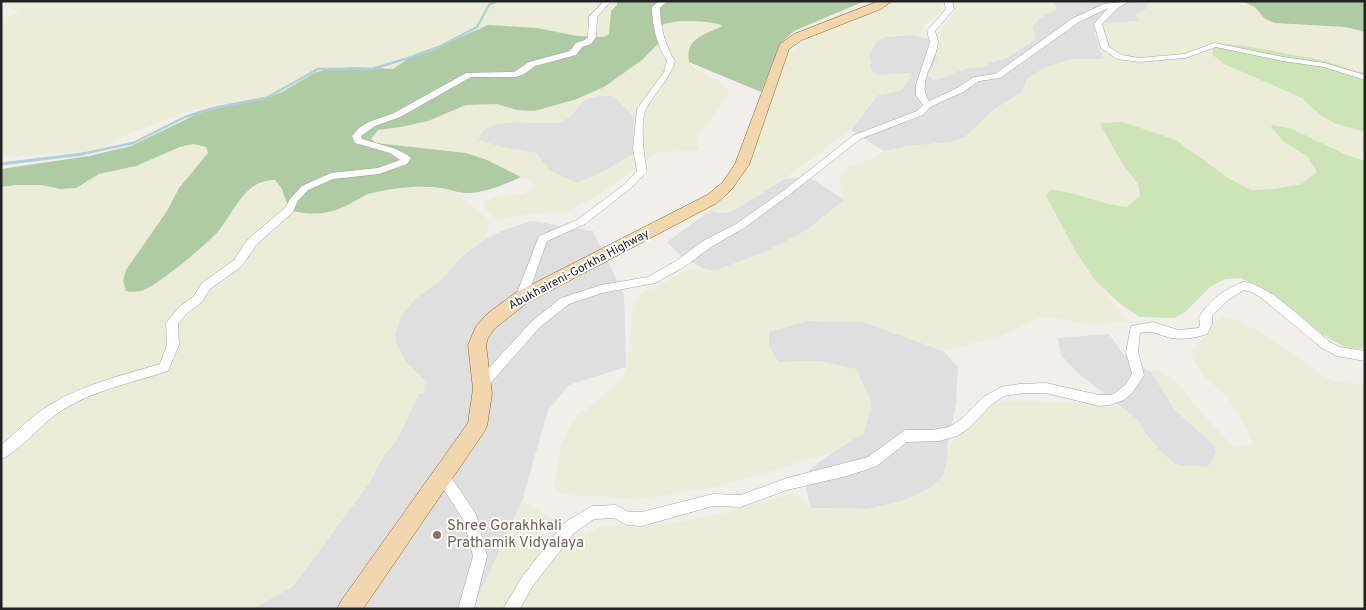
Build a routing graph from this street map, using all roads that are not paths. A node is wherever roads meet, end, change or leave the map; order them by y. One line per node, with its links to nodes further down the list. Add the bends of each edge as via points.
1 (608, 1): 12 (street, via 593,17 592,37 573,53 528,66 518,74 469,76 362,130 356,136 358,141 393,151 406,158 404,162 380,171 331,176 305,188 289,210 252,242 238,264 206,286 198,299 182,311 172,324 173,344 164,368 89,390 45,414)
2 (664, 1): 9 (street, via 656,7 656,17 666,55 671,61 668,72 641,109 638,148 642,172 581,222 542,239)
3 (887, 1): 9 (main road, Abukhaireni-Gorkha Highway, via 798,37 784,47 742,165 727,186 712,199)
4 (948, 1): 8 (street, via 950,9 931,31 934,42 920,85 920,95)
5 (1127, 1): 6 (street)
6 (1114, 6): 7 (street, via 1098,24 1104,48 1120,58 1139,60 1185,56 1215,45 1325,65); 8 (street, via 1076,20 997,76 976,79)
7 (1365, 78)
8 (927, 105): 11 (street, via 920,113 857,137 786,193 651,280 600,289 565,301 536,324)
9 (521, 298): 11 (main road, Abukhaireni-Gorkha Highway, via 497,315 484,329 477,344)
10 (1365, 356): 16 (street, via 1326,346 1265,295 1248,286 1241,287 1210,308 1203,331 1180,335 1153,326 1135,329 1132,352 1138,376 1130,390 1118,399 1092,400 1051,388 1008,390 985,402 957,430 924,437 905,436 872,462 787,484 742,501 713,500 642,519 627,518 616,511 592,512 569,528 527,582)
11 (482, 384): 13 (main road, Abukhaireni-Gorkha Highway, via 477,426)
12 (1, 453)
13 (439, 482): 14 (main road, Abukhaireni-Gorkha Highway); 15 (street, via 446,481 471,519 480,556)
14 (349, 609)
15 (466, 609)
16 (511, 609)

